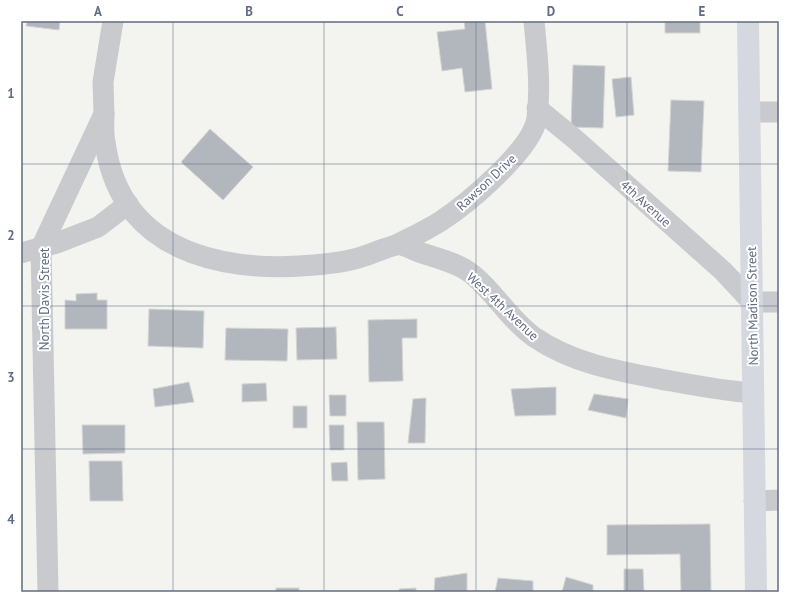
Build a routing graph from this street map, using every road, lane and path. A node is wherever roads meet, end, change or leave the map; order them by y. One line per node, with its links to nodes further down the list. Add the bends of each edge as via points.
1 (113, 21): 7 (street, North Davis Street, via 103,82)
2 (534, 21): 4 (street, Rawson Drive, via 538,63)
3 (748, 21): 5 (main road, North Madison Street)
4 (537, 108): 9 (street, Rawson Drive, via 537,119 523,147 496,176 441,221); 12 (street, 4th Avenue, via 723,271)
5 (749, 112): 6 (street); 12 (main road, North Madison Street)
6 (779, 112)
7 (104, 114): 8 (street, via 104,141 109,164 118,188); 10 (street, North Davis Street)
8 (128, 204): 9 (street, via 138,218 156,234 176,246 201,257 229,264 268,267 342,262); 10 (street, via 98,227)
9 (398, 244): 14 (street, West 4th Avenue, via 451,263 472,274 533,336 554,349 582,361 614,371)
10 (41, 248): 11 (street); 17 (street, North Davis Street)
11 (21, 253)
12 (752, 302): 13 (street); 14 (main road, North Madison Street)
13 (779, 302)
14 (753, 393): 16 (main road, North Madison Street)
15 (779, 500): 16 (street)
16 (754, 501): 18 (main road, North Madison Street)
17 (48, 592)
18 (756, 592)

